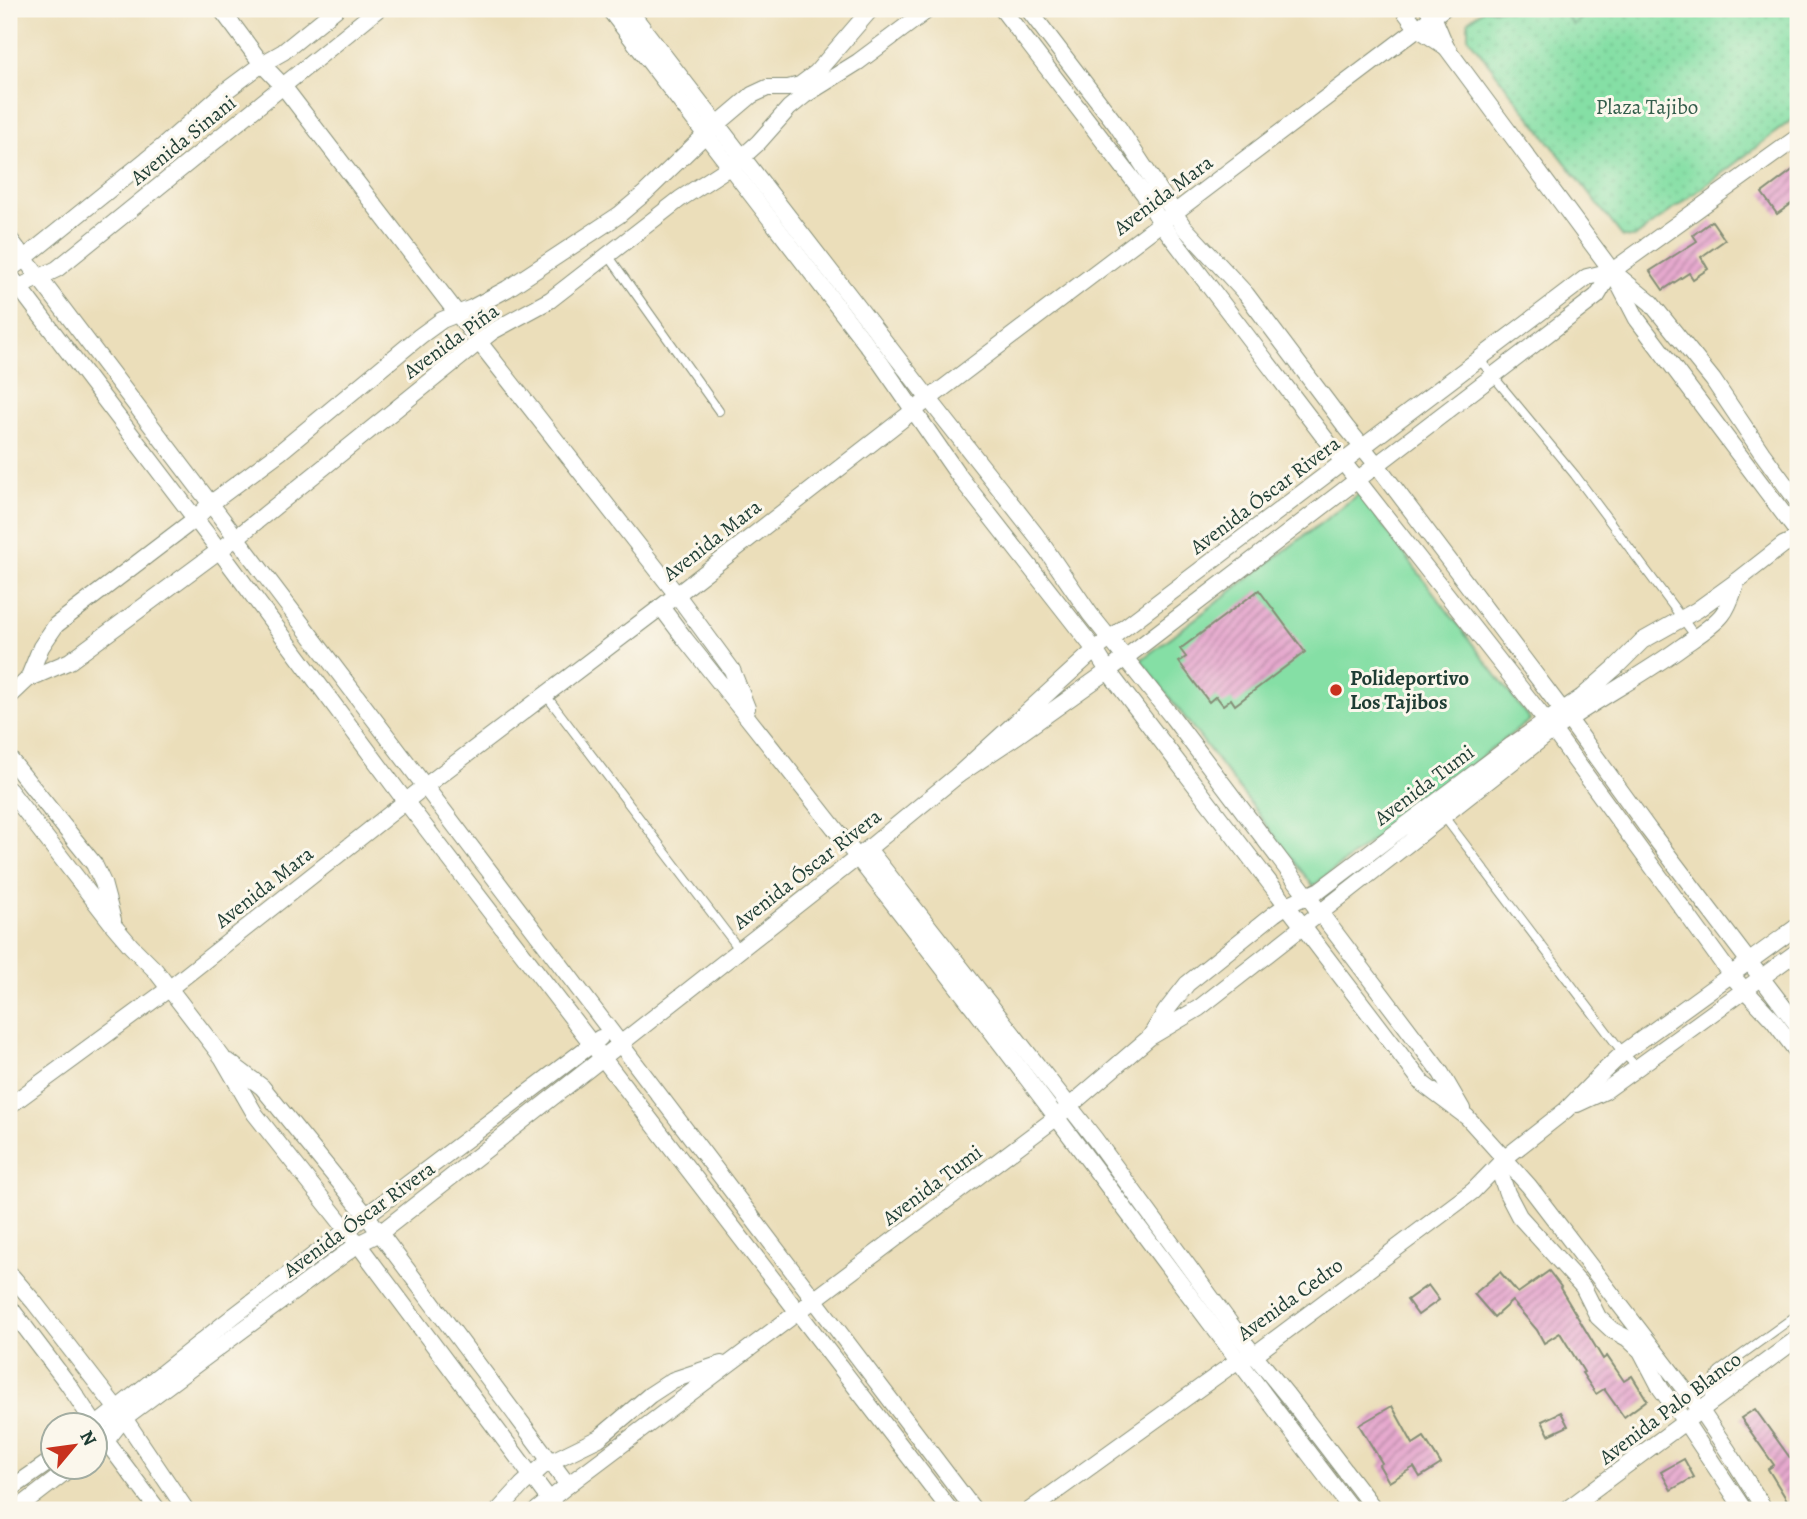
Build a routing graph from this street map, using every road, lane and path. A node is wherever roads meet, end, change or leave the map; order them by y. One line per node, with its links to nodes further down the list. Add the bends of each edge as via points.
1 (221, 9): 14 (street)
2 (336, 9): 14 (street, Avenida Sinani)
3 (378, 9): 15 (street, Avenida Sinani)
4 (609, 9): 16 (street)
5 (628, 9): 16 (street)
6 (871, 9): 16 (street, Avenida Piña, via 816,74 800,85 766,88 752,95)
7 (929, 9): 18 (street, Avenida Piña, via 858,62 805,94)
8 (1002, 9): 20 (street, via 1144,194)
9 (1028, 9): 19 (street, via 1118,127)
10 (1403, 9): 12 (street)
11 (1435, 11): 12 (street, Avenida Mara); 13 (street)
12 (1417, 28): 13 (street); 19 (street, Avenida Mara)
13 (1446, 47): 24 (street)
14 (262, 64): 15 (street); 23 (street, Avenida Sinani)
15 (282, 86): 25 (street, Avenida Sinani, via 57,269); 27 (street)
16 (712, 129): 18 (street); 27 (street, Avenida Piña, via 619,215 507,289)
17 (1798, 136): 24 (street, Avenida Óscar Rivera)
18 (737, 161): 22 (street, Avenida Piña); 31 (street); 33 (street)
19 (1174, 213): 20 (street, Avenida Mara); 34 (street, via 1246,294)
20 (1161, 223): 31 (street, Avenida Mara); 35 (street)
21 (9, 239): 23 (street)
22 (608, 255): 28 (street, Avenida Piña, via 550,300); 32 (lane)
23 (24, 258): 25 (street); 26 (street, Avenida Sinani)
24 (1612, 271): 29 (street, Avenida Óscar Rivera, via 1587,277); 30 (street, Avenida Óscar Rivera, via 1597,296); 38 (street, via 1651,303 1713,380); 41 (street, via 1637,319)
25 (39, 278): 26 (street, Avenida Sinani); 39 (street)
26 (11, 281): 40 (street)
27 (457, 314): 28 (street); 39 (street, Avenida Piña, via 420,336)
28 (479, 342): 42 (street, Avenida Piña); 45 (street)
29 (1479, 359): 30 (lane); 34 (street, Avenida Óscar Rivera)
30 (1492, 377): 36 (street, Avenida Óscar Rivera); 47 (lane, via 1575,475)
31 (929, 399): 33 (street, Avenida Mara); 49 (street, via 1036,535)
32 (719, 411)
33 (913, 411): 45 (street, Avenida Mara); 50 (street)
34 (1362, 447): 35 (street, Avenida Óscar Rivera); 36 (street)
35 (1343, 461): 37 (street); 49 (street, Avenida Óscar Rivera)
36 (1377, 465): 37 (street, Avenida Óscar Rivera); 56 (street)
37 (1357, 480): 51 (street, Avenida Óscar Rivera); 58 (street)
38 (1798, 502)
39 (210, 504): 40 (street, Avenida Piña); 42 (street)
40 (195, 519): 43 (street); 53 (street, Avenida Piña, via 56,625)
41 (1798, 536): 44 (street, Avenida Tumi)
42 (236, 538): 43 (street, Avenida Piña); 61 (street)
43 (219, 550): 53 (street, Avenida Piña, via 70,661); 63 (street)
44 (1737, 581): 47 (street, Avenida Tumi); 48 (street, Avenida Tumi, via 1721,615)
45 (677, 594): 46 (street, Avenida Mara); 57 (street, via 732,670)
46 (661, 607): 54 (street, Avenida Mara); 57 (street)
47 (1683, 617): 48 (lane); 56 (street, Avenida Tumi, via 1642,641)
48 (1696, 637): 56 (street, Avenida Tumi)
49 (1110, 639): 50 (street, Avenida Óscar Rivera); 51 (street)
50 (1095, 650): 52 (street); 60 (street, Avenida Óscar Rivera)
51 (1125, 658): 52 (street, Avenida Óscar Rivera); 66 (street)
52 (1108, 671): 60 (street, Avenida Óscar Rivera); 67 (street)
53 (28, 679): 55 (street, Avenida Piña)
54 (545, 694): 61 (street, Avenida Mara); 72 (lane)
55 (9, 697)
56 (1565, 715): 58 (street, Avenida Tumi); 74 (street)
57 (753, 724): 65 (street)
58 (1549, 726): 64 (street, Avenida Tumi); 75 (street)
59 (9, 758): 69 (street, via 94,864)
60 (958, 775): 65 (street, Avenida Óscar Rivera)
61 (424, 787): 63 (street, Avenida Mara); 80 (street)
62 (9, 790): 69 (street)
63 (406, 802): 77 (street, Avenida Mara); 82 (street)
64 (1439, 810): 66 (street, Avenida Tumi); 68 (street, Avenida Tumi); 84 (lane)
65 (863, 853): 72 (street, Avenida Óscar Rivera); 90 (street)
66 (1308, 896): 67 (street, Avenida Tumi); 68 (street)
67 (1287, 905): 71 (street); 81 (street, Avenida Tumi, via 1187,984)
68 (1321, 914): 71 (street, Avenida Tumi); 91 (street, via 1441,1073)
69 (114, 926): 77 (street)
70 (1798, 926): 74 (street, Avenida Cedro)
71 (1304, 928): 81 (street, Avenida Tumi, via 1199,1008); 91 (street, via 1423,1084)
72 (739, 949): 80 (street, Avenida Óscar Rivera, via 649,1021)
73 (1798, 951): 76 (street, Avenida Cedro)
74 (1749, 961): 75 (street, Avenida Cedro); 76 (street)
75 (1731, 975): 78 (street); 84 (street, Avenida Cedro)
76 (1761, 977): 78 (street, Avenida Cedro); 79 (street)
77 (170, 988): 85 (street); 88 (street, Avenida Mara)
78 (1745, 989): 83 (street); 87 (street, Avenida Cedro)
79 (1798, 1026)
80 (615, 1037): 82 (street, Avenida Óscar Rivera); 86 (street, Avenida Óscar Rivera); 98 (street)
81 (1150, 1037): 90 (street, Avenida Tumi)
82 (593, 1044): 86 (street); 93 (street, Avenida Óscar Rivera)
83 (1798, 1053)
84 (1623, 1054): 87 (lane); 89 (street, Avenida Cedro)
85 (222, 1057): 93 (street, via 262,1087); 94 (street, via 255,1114)
86 (604, 1058): 95 (street, Avenida Óscar Rivera); 100 (street)
87 (1637, 1068): 89 (street, Avenida Cedro, via 1605,1091)
88 (9, 1106)
89 (1566, 1110): 92 (street, Avenida Cedro)
90 (1063, 1112): 98 (street, Avenida Tumi); 103 (street, via 1095,1139); 105 (street)
91 (1467, 1117): 92 (street)
92 (1505, 1158): 103 (street, Avenida Cedro, via 1473,1191); 106 (street); 110 (street, via 1501,1175 1519,1216 1583,1287 1598,1317 1641,1351 1661,1390)
93 (367, 1216): 94 (street, Avenida Óscar Rivera); 95 (street)
94 (347, 1230): 96 (street); 108 (street, Avenida Óscar Rivera, via 235,1315)
95 (380, 1233): 96 (street, Avenida Óscar Rivera); 113 (street)
96 (358, 1244): 108 (street, Avenida Óscar Rivera); 115 (street)
97 (9, 1273): 108 (street)
98 (814, 1300): 100 (street, Avenida Tumi); 125 (street)
99 (9, 1306): 107 (street)
100 (799, 1311): 104 (street, Avenida Tumi); 124 (street)
101 (1798, 1314): 106 (lane, via 1719,1371)
102 (1798, 1338): 106 (street, Avenida Palo Blanco)
103 (1254, 1354): 105 (street, Avenida Cedro); 128 (street)
104 (734, 1360): 113 (street, Avenida Tumi, via 674,1380 598,1438); 117 (street, Avenida Tumi)
105 (1237, 1361): 126 (street, Avenida Cedro); 127 (street)
106 (1704, 1409): 110 (street, Avenida Palo Blanco); 131 (street)
107 (85, 1410)
108 (120, 1414): 109 (street, Avenida Óscar Rivera); 111 (street, Avenida Óscar Rivera); 122 (street)
109 (108, 1420)
110 (1686, 1423): 129 (street, Avenida Palo Blanco); 130 (street)
111 (108, 1433)
112 (108, 1455): 121 (street)
113 (551, 1462): 115 (street, Avenida Tumi); 117 (street)
114 (38, 1470): 118 (street)
115 (532, 1476): 119 (street); 123 (street, Avenida Tumi)
116 (55, 1480): 120 (street)
117 (568, 1485): 119 (street, Avenida Tumi)
118 (9, 1490)
119 (548, 1507)
120 (16, 1510)
121 (158, 1510)
122 (186, 1510)
123 (499, 1510)
124 (950, 1510)
125 (974, 1510)
126 (1030, 1510)
127 (1352, 1510)
128 (1375, 1510)
129 (1566, 1510)
130 (1744, 1510)
131 (1765, 1510)

